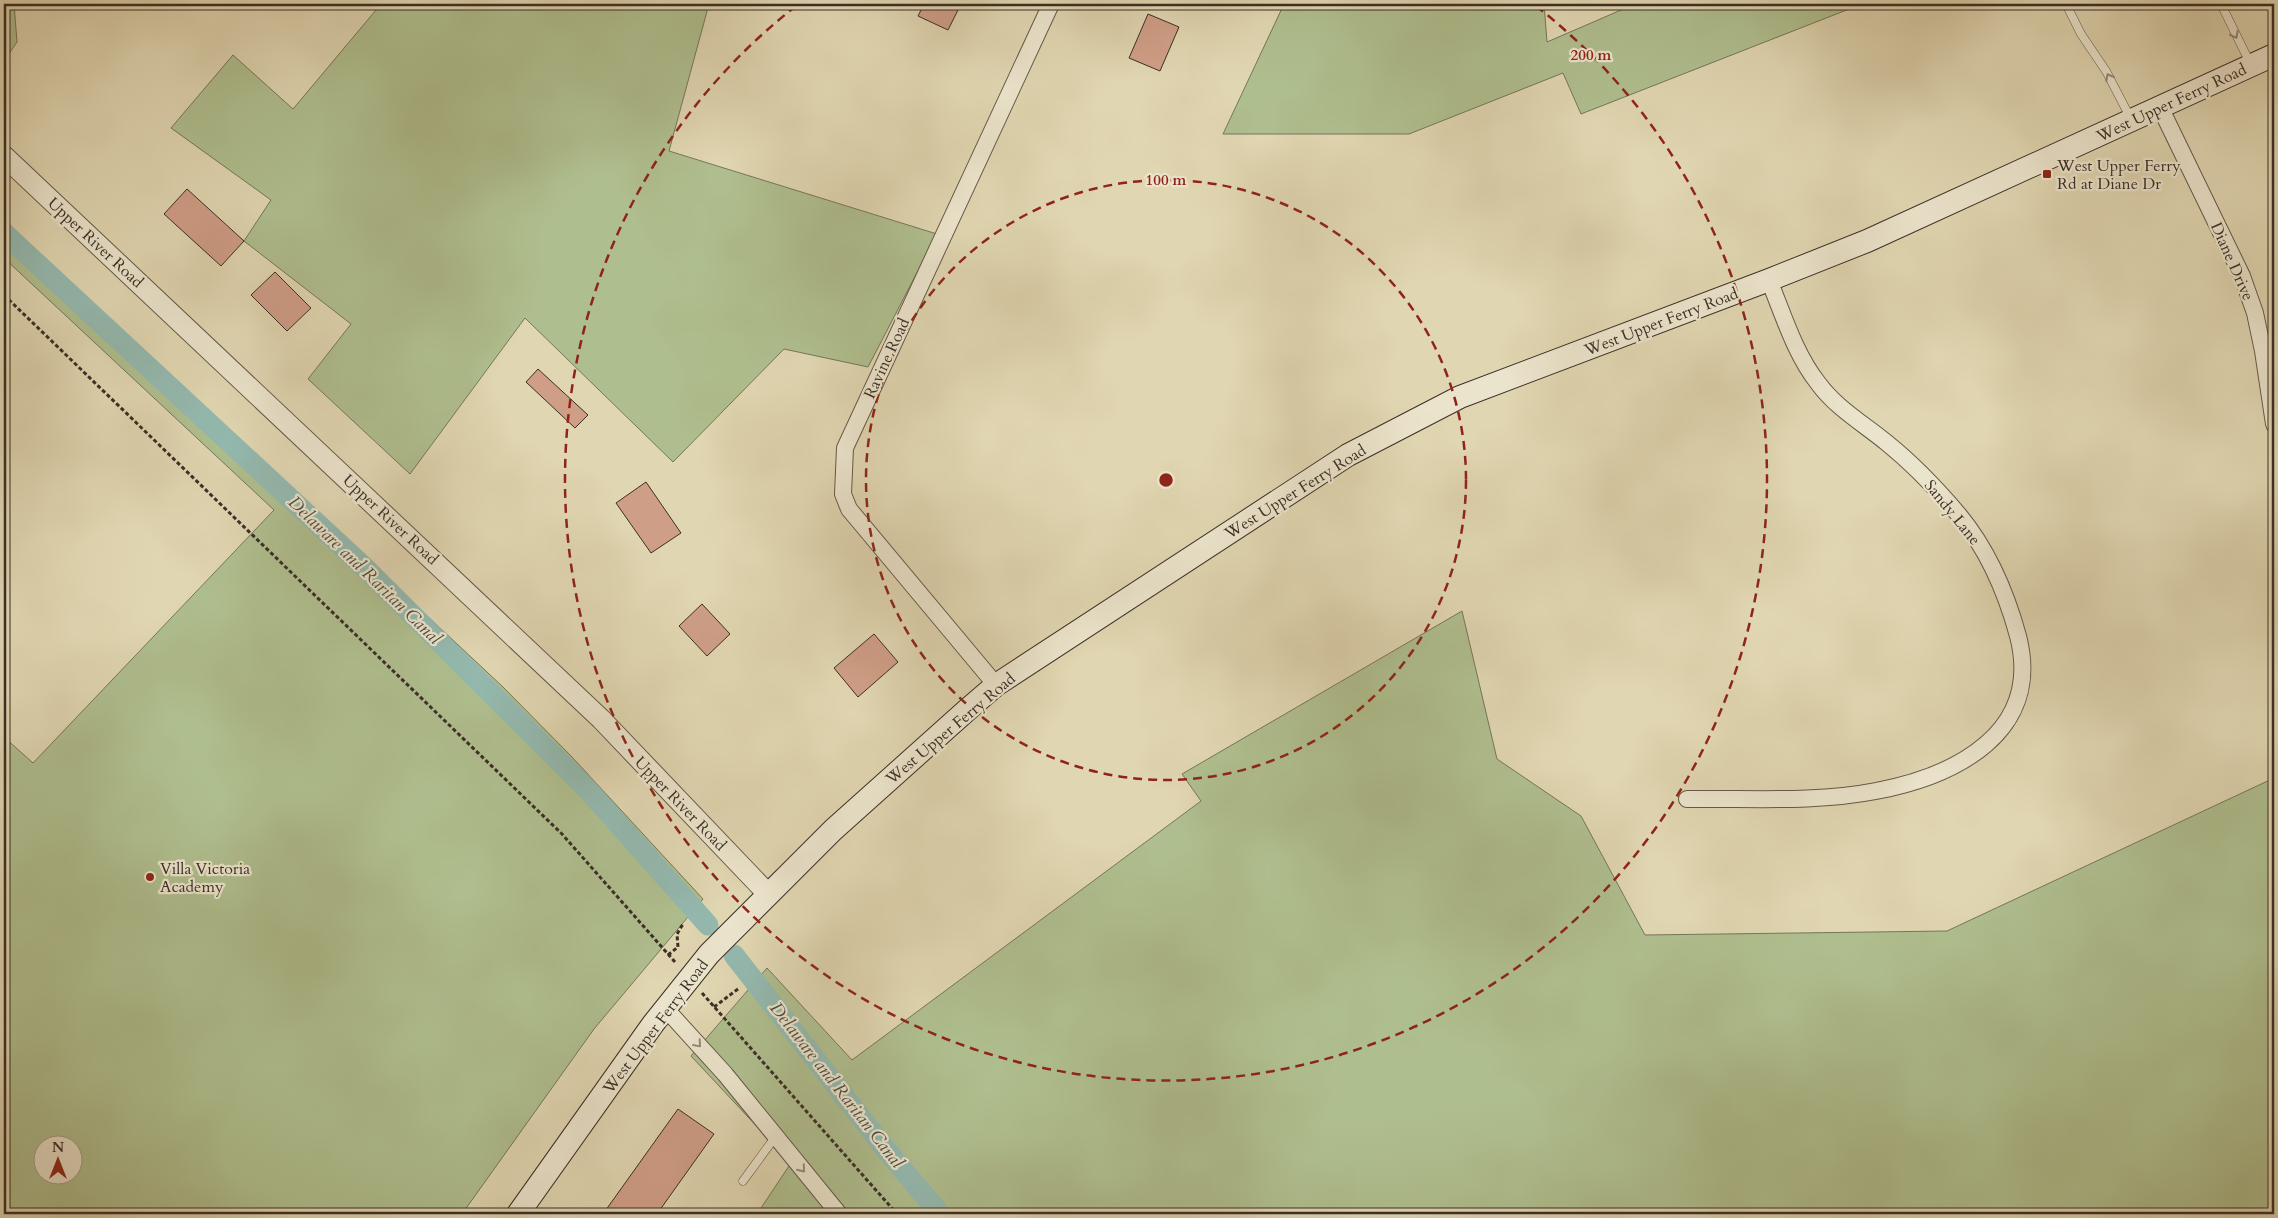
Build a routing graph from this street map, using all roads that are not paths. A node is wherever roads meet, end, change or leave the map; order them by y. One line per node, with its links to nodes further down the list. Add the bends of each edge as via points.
1 (1051, 4): 11 (street, Ravine Road, via 844,448 843,494 849,509)
2 (2066, 4): 7 (lane, one-way to 2)
3 (2221, 4): 5 (lane, one-way to 5)
4 (2274, 55): 5 (main road, West Upper Ferry Road)
5 (2251, 66): 6 (main road, West Upper Ferry Road)
6 (2160, 107): 7 (main road, West Upper Ferry Road); 10 (street, Diane Drive, via 2242,276 2259,332)
7 (2132, 120): 9 (main road, West Upper Ferry Road, via 1926,215)
8 (4, 156): 13 (street, Upper River Road, via 601,719)
9 (1769, 280): 11 (main road, West Upper Ferry Road, via 1460,397 1414,419 1348,455); 12 (street, Sandy Lane, via 1801,357 1818,383 1837,404 1926,479 1978,541 2011,610 2021,648 2020,694 2004,727 1982,749 1912,782 1876,791 1833,796)
10 (2274, 424)
11 (996, 685): 13 (main road, West Upper Ferry Road, via 833,830)
12 (1687, 799)
13 (768, 894): 14 (main road, West Upper Ferry Road, via 709,954)
14 (665, 1008): 15 (street, one-way to 15); 17 (main road, West Upper Ferry Road)
15 (776, 1136): 16 (lane); 18 (street, one-way to 18)
16 (743, 1180)
17 (518, 1214)
18 (839, 1214)

